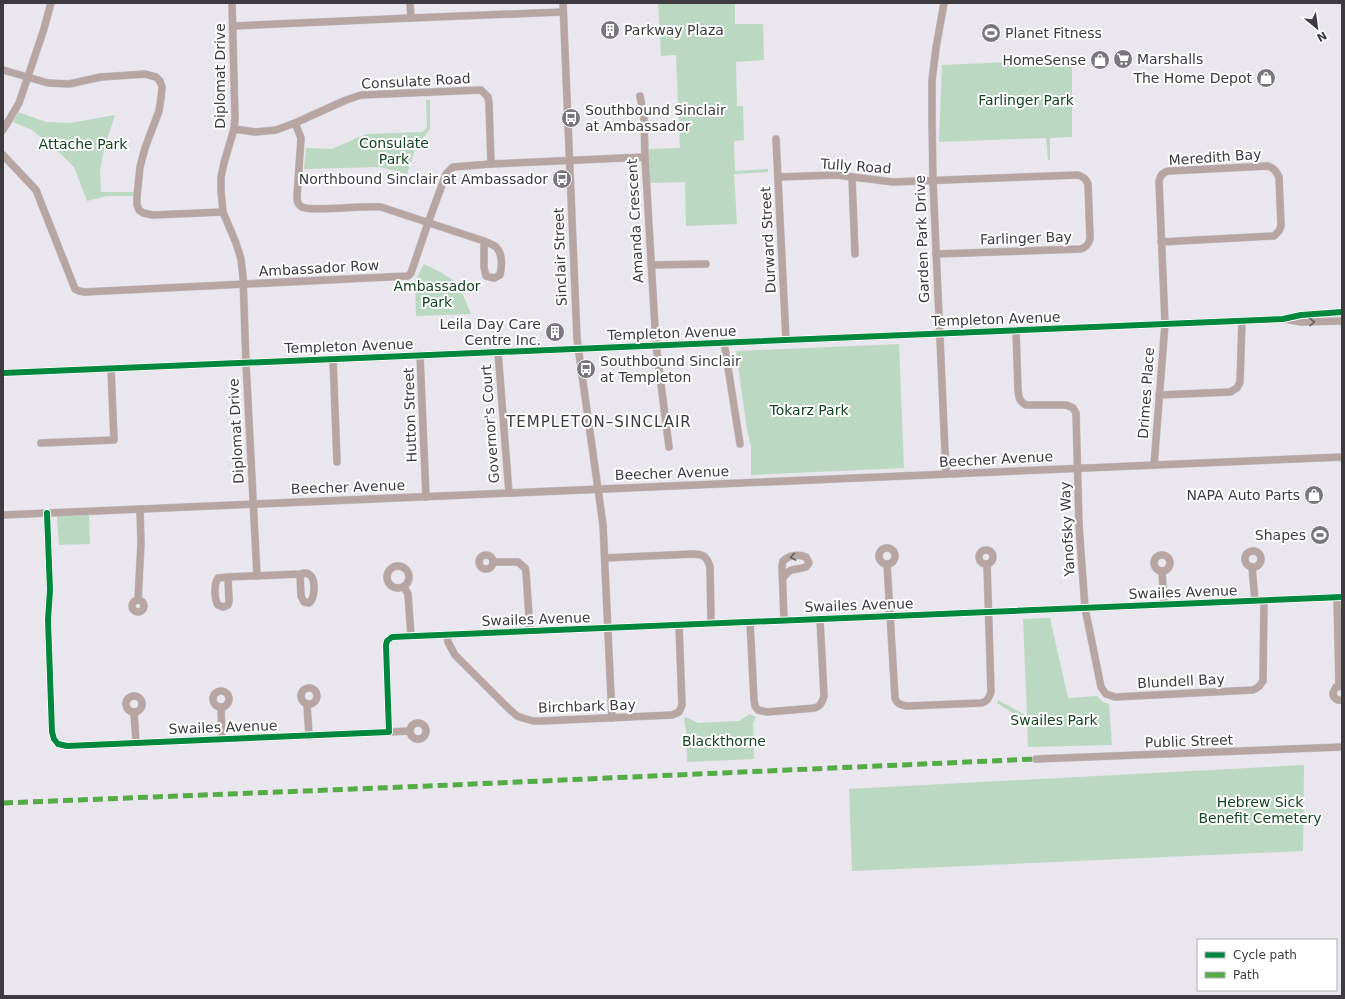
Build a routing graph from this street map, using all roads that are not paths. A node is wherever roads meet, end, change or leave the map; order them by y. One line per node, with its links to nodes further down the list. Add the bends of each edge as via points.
1 (50, 3): 10 (street)
2 (232, 3): 8 (street, Diplomat Drive)
3 (410, 3): 7 (street)
4 (563, 3): 6 (street, Sinclair Street)
5 (944, 3): 22 (street, Garden Park Drive, via 932,80)
6 (563, 12): 7 (street); 18 (street, Sinclair Street)
7 (411, 18): 8 (street)
8 (233, 26): 13 (street, Diplomat Drive)
9 (3, 70): 10 (street)
10 (27, 78): 14 (street, via 19,102); 23 (street, via 48,84 69,84 101,77 145,74 156,76 162,87 161,98 140,167 137,196 139,210 153,215)
11 (640, 96): 17 (street, Amanda Crescent, via 644,118)
12 (295, 123): 13 (street, Consulate Road, via 268,132); 19 (street, Consulate Road, via 361,95 481,90 488,97 489,103); 24 (street, via 301,138 297,197 302,207 312,209 375,206)
13 (234, 129): 23 (street, Diplomat Drive, via 221,177)
14 (3, 130)
15 (776, 139): 20 (street, Durward Street)
16 (3, 155): 31 (street, Ambassador Row, via 36,190 75,289 92,292)
17 (645, 157): 18 (street, Ambassador Row); 30 (street, Amanda Crescent)
18 (569, 160): 19 (street, Ambassador Row); 42 (street, Sinclair Street)
19 (491, 164): 24 (street, Ambassador Row, via 457,166 450,169)
20 (778, 177): 21 (street, Tully Road, via 837,175); 39 (street, Durward Street)
21 (852, 178): 22 (street, Tully Road, via 893,182); 27 (street)
22 (933, 181): 28 (street, Garden Park Drive); 28 (street, Farlinger Bay, via 1078,175 1083,176 1088,184 1090,238 1089,243 1081,249)
23 (223, 212): 31 (street, Diplomat Drive, via 241,259)
24 (428, 222): 25 (street); 31 (street, Ambassador Row, via 408,276)
25 (484, 241): 25 (street, via 495,246 500,254 502,269 500,275 494,278 486,276)
26 (1161, 242): 26 (street, Meredith Bay, via 1276,235 1281,226 1277,173 1268,166 1165,172 1160,176 1159,182); 36 (street, Meredith Bay)
27 (855, 254)
28 (936, 254): 38 (street, Garden Park Drive)
29 (706, 264): 30 (street)
30 (651, 266): 41 (street, Amanda Crescent)
31 (244, 285): 46 (street, Diplomat Drive)
32 (1342, 312): 33 (street, Templeton Avenue, via 1301,314)
33 (1283, 319): 34 (street, Templeton Avenue); 35 (street, Templeton Avenue, one-way to 35, via 1301,322)
34 (1242, 321): 36 (street, Templeton Avenue); 49 (street, via 1240,382 1237,388 1230,392)
35 (1342, 321)
36 (1165, 324): 37 (street, Templeton Avenue); 49 (street, Drimes Place)
37 (1016, 330): 38 (street, Templeton Avenue); 56 (street, Yanofsky Way, via 1018,397 1026,406 1073,408 1076,413)
38 (939, 333): 39 (street, Templeton Avenue); 57 (street, Garden Park Drive)
39 (786, 340): 40 (street, Templeton Avenue)
40 (724, 342): 41 (street, Templeton Avenue); 51 (street)
41 (656, 345): 42 (street, Templeton Avenue); 52 (street, Amanda Crescent)
42 (578, 349): 43 (street, Templeton Avenue); 58 (street, Sinclair Street)
43 (498, 352): 44 (street, Templeton Avenue); 59 (street, Governor's Court)
44 (420, 355): 45 (street, Templeton Avenue); 60 (street, Hutton Street)
45 (333, 359): 46 (street, Templeton Avenue); 54 (street)
46 (246, 363): 47 (street, Templeton Avenue); 61 (street, Diplomat Drive)
47 (111, 369): 48 (street, Templeton Avenue); 50 (street, via 114,440)
48 (3, 373)
49 (1159, 395): 55 (street, Drimes Place)
50 (41, 443)
51 (740, 444)
52 (669, 447)
53 (1342, 457): 55 (street, Beecher Avenue)
54 (337, 462)
55 (1154, 465): 56 (street, Beecher Avenue)
56 (1077, 468): 57 (street, Beecher Avenue); 81 (street, Yanofsky Way)
57 (946, 474): 58 (street, Beecher Avenue)
58 (598, 489): 59 (street, Beecher Avenue); 65 (street, Sinclair Street)
59 (509, 493): 60 (street, Beecher Avenue)
60 (426, 497): 61 (street, Beecher Avenue)
61 (253, 504): 62 (street, Beecher Avenue); 72 (street, Diplomat Drive)
62 (140, 509): 63 (street, Beecher Avenue); 77 (street)
63 (47, 513): 64 (street, Beecher Avenue); 103 (street, Swailes Avenue, via 50,590 48,620 54,738 58,744 67,746)
64 (3, 515)
65 (605, 558): 87 (street, via 692,554 704,556 710,567); 89 (street, Sinclair Street)
66 (493, 562): 90 (street, via 518,562 525,568)
67 (887, 564): 83 (street)
68 (987, 564): 82 (street)
69 (1252, 567): 79 (street)
70 (1162, 571): 80 (street)
71 (300, 574): 72 (street)
72 (257, 576): 73 (street)
73 (228, 577)
74 (783, 578): 85 (street)
75 (404, 587): 92 (street, via 408,594)
76 (1339, 597): 78 (street, Swailes Avenue); 93 (street)
77 (138, 600)
78 (1264, 600): 79 (street, Swailes Avenue); 81 (street, Blundell Bay, via 1263,681 1260,686 1253,690 1136,696 1110,696 1103,691)
79 (1255, 601): 80 (street, Swailes Avenue)
80 (1164, 604): 81 (street, Swailes Avenue)
81 (1084, 608): 82 (street, Swailes Avenue)
82 (988, 612): 83 (street, Swailes Avenue); 83 (street, via 991,692 989,697 982,703 914,706 896,702)
83 (890, 616): 84 (street, Swailes Avenue)
84 (820, 619): 85 (street, Swailes Avenue); 86 (street, via 824,696 820,705 815,708 767,712 758,710 755,706)
85 (784, 620): 86 (street, Swailes Avenue)
86 (750, 622): 87 (street, Swailes Avenue)
87 (711, 623): 88 (street, Swailes Avenue)
88 (679, 625): 89 (street, Swailes Avenue); 98 (street, Birchbark Bay, via 682,705 679,712 672,715)
89 (608, 628): 90 (street, Swailes Avenue); 98 (street, Sinclair Street)
90 (530, 631): 91 (street, Swailes Avenue)
91 (446, 635): 92 (street, Swailes Avenue); 98 (street, Birchbark Bay, via 455,655 517,716 533,721)
92 (411, 636): 100 (street, Swailes Avenue, via 392,637 386,645)
93 (1340, 686): 94 (street, via 1333,690 1333,696 1337,700)
94 (1342, 700)
95 (307, 704): 101 (street)
96 (221, 707): 102 (street)
97 (134, 712): 103 (street)
98 (612, 718)
99 (410, 731): 100 (street)
100 (389, 732): 101 (street, Swailes Avenue)
101 (309, 736): 102 (street, Swailes Avenue)
102 (222, 738): 103 (street, Swailes Avenue)
103 (136, 742)
104 (1342, 747): 105 (street, Public Street)
105 (1036, 759)

